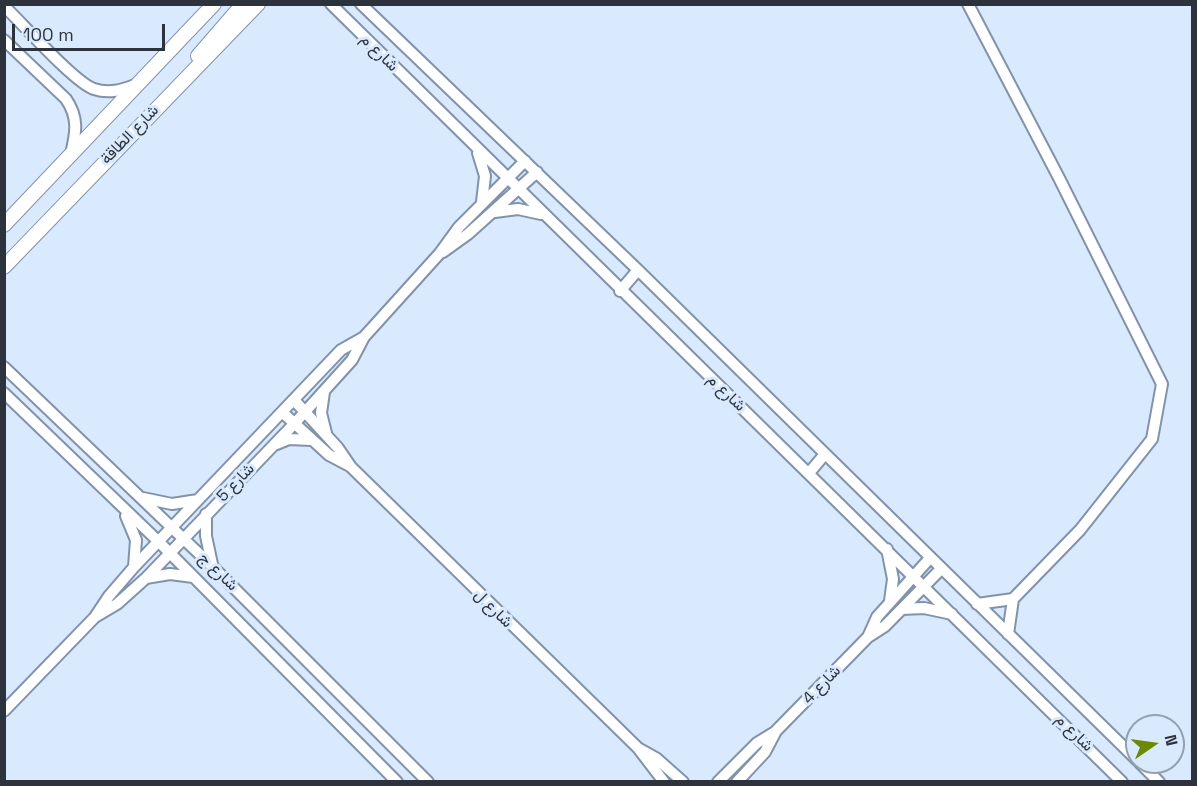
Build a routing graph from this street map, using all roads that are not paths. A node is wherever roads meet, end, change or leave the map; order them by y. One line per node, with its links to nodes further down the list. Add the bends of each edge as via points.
1 (214, 4): 8 (main road, شارع الطاقة)
2 (331, 4): 9 (street, شارع م)
3 (361, 4): 11 (street, شارع م)
4 (968, 4): 56 (street, via 1162,384 1152,440 1080,530)
5 (4, 6): 8 (street, via 84,85 118,91)
6 (255, 6): 20 (main road, شارع الطاقة)
7 (4, 40): 10 (street, via 73,110 76,124)
8 (138, 84): 10 (main road, شارع الطاقة)
9 (477, 150): 13 (street, شارع م); 15 (street, via 484,176)
10 (70, 156): 18 (main road, شارع الطاقة)
11 (525, 161): 12 (street, شارع م); 13 (street, شارع 5)
12 (537, 172): 14 (street, شارع 5); 21 (street, شارع م)
13 (506, 179): 14 (street, شارع م); 15 (street, شارع 5)
14 (517, 190): 16 (street, شارع 5); 17 (street, شارع م)
15 (482, 203): 19 (street, شارع 5)
16 (492, 213): 17 (street, via 518,209); 19 (street, شارع 5)
17 (544, 215): 22 (street, شارع م)
18 (4, 225)
19 (440, 254): 23 (street, شارع 5)
20 (4, 267)
21 (638, 270): 22 (street); 36 (street, شارع م)
22 (620, 291): 38 (street, شارع م)
23 (364, 337): 25 (street, شارع 5, via 352,360); 27 (street, شارع 5, via 341,350)
24 (4, 367): 31 (street, شارع ج)
25 (324, 390): 29 (street, شارع 5); 32 (street, via 321,413)
26 (4, 393): 34 (street, شارع ج)
27 (294, 400): 28 (street, شارع 5); 29 (street, شارع ل)
28 (282, 412): 30 (street, شارع ل); 40 (street, شارع 5)
29 (305, 412): 30 (street, شارع 5); 32 (street, شارع ل)
30 (294, 424): 33 (street, شارع ل); 35 (street, شارع 5)
31 (64, 427): 34 (street); 39 (street, شارع ج)
32 (328, 436): 37 (street, شارع ل)
33 (312, 440): 35 (street, via 289,439); 37 (street, شارع ل)
34 (53, 441): 41 (street, شارع ج)
35 (269, 448): 42 (street, شارع 5)
36 (825, 454): 38 (street); 48 (street, شارع م)
37 (351, 467): 68 (street, شارع ل)
38 (809, 473): 46 (street, شارع م)
39 (143, 498): 40 (street, via 172,504); 43 (street, شارع ج)
40 (198, 500): 43 (street, شارع 5)
41 (122, 508): 45 (street, شارع ج); 49 (street, via 136,540)
42 (206, 514): 44 (street, شارع 5); 50 (street)
43 (173, 528): 44 (street, شارع ج); 45 (street, شارع 5)
44 (183, 537): 47 (street, شارع 5); 50 (street, شارع ج)
45 (159, 542): 47 (street, شارع ج); 49 (street, شارع 5)
46 (885, 546): 52 (street, شارع م); 57 (street, via 893,568)
47 (169, 553): 53 (street, شارع 5); 54 (street, شارع ج)
48 (930, 558): 51 (street, شارع م); 52 (street, شارع 4)
49 (134, 567): 61 (street, شارع 5)
50 (213, 567): 64 (street, شارع ج)
51 (941, 569): 55 (street, شارع 4); 58 (street, شارع م)
52 (913, 575): 55 (street, شارع م); 57 (street, شارع 4)
53 (146, 578): 54 (street, via 170,574); 61 (street, شارع 5)
54 (194, 578): 65 (street, شارع ج)
55 (925, 586): 59 (street, شارع 4); 60 (street, شارع م)
56 (1013, 599): 58 (street); 62 (street)
57 (890, 601): 63 (street, شارع 4)
58 (978, 604): 62 (street, شارع م)
59 (902, 609): 60 (street, via 935,609); 63 (street, شارع 4)
60 (955, 615): 78 (street, شارع م)
61 (96, 617): 66 (street, شارع 5)
62 (1008, 634): 69 (street, شارع م)
63 (868, 637): 67 (street, شارع 4)
64 (297, 650): 65 (street); 70 (street, شارع ج)
65 (282, 665): 71 (street, شارع ج)
66 (4, 711)
67 (776, 732): 76 (street, شارع 4, via 757,743); 77 (street, شارع 4, via 765,752)
68 (638, 748): 74 (street, شارع ل); 75 (street, شارع ل)
69 (1125, 748)
70 (399, 753): 71 (street); 73 (street, شارع ج)
71 (384, 769): 72 (street, شارع ج)
72 (397, 782)
73 (428, 782)
74 (664, 782)
75 (683, 782)
76 (718, 782)
77 (736, 782)
78 (1122, 782)

